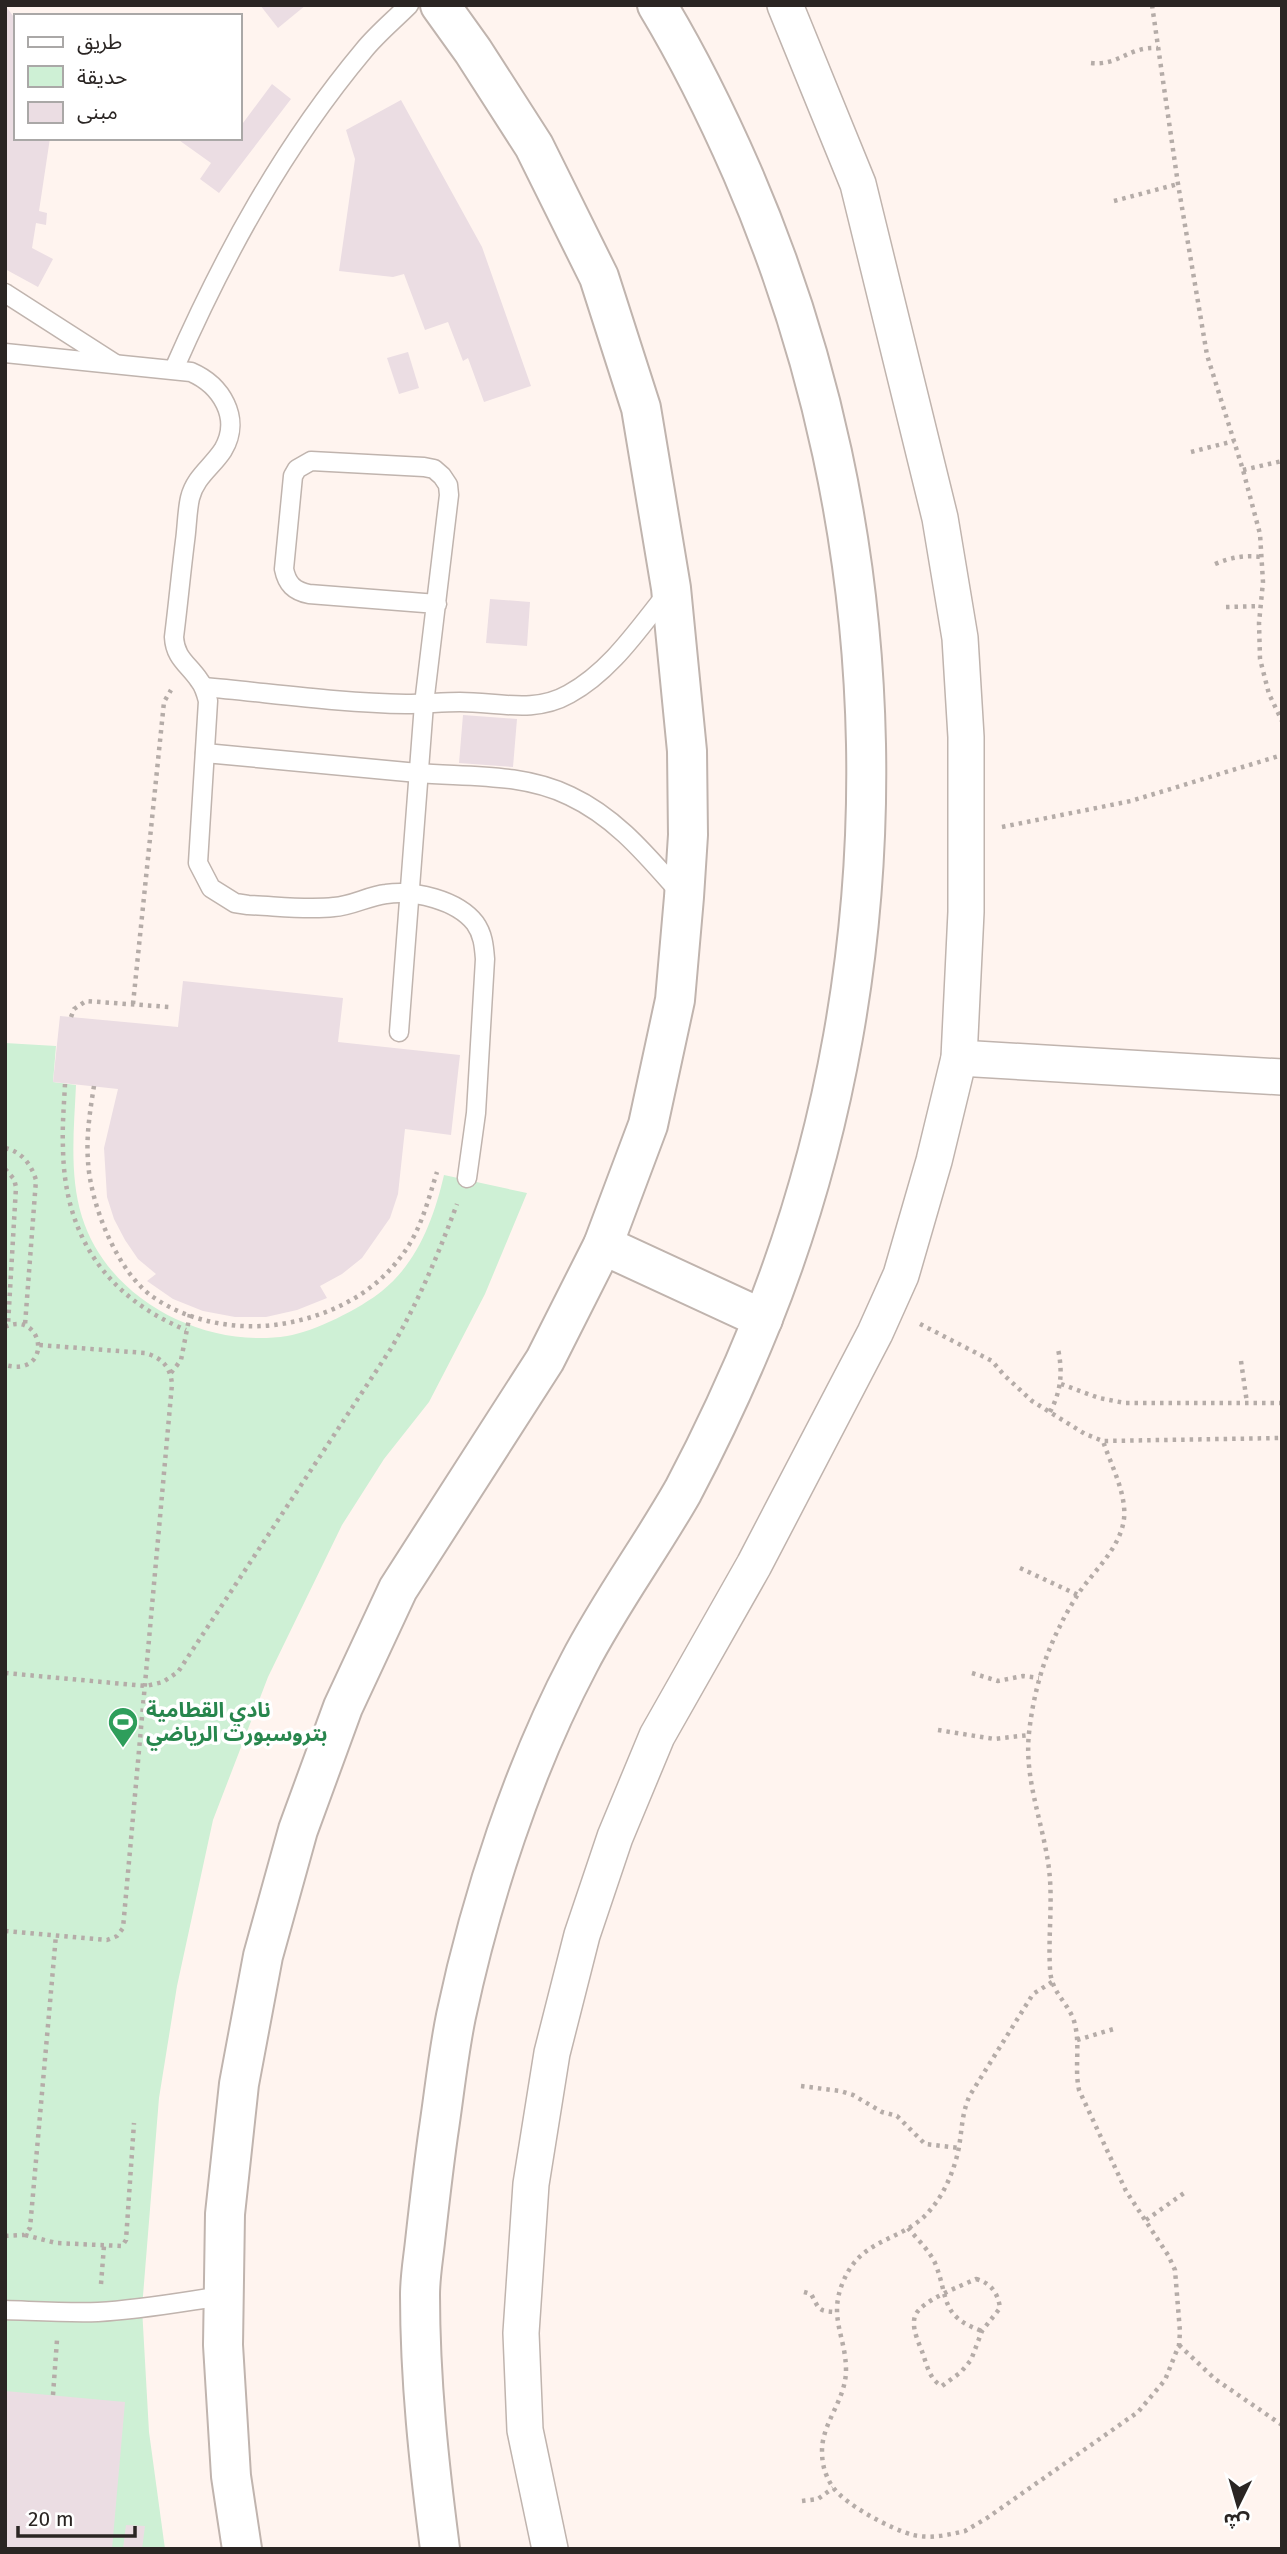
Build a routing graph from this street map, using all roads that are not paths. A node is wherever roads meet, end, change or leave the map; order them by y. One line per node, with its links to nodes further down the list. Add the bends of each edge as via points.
1 (409, 5): 8 (lane, via 365,48 277,169 221,267)
2 (440, 5): 9 (street, via 534,146 598,277 641,408)
3 (657, 5): 22 (street, via 721,124 766,227 802,333 831,440 852,551 864,662 868,774 863,885 850,996 822,1132)
4 (785, 5): 18 (street, via 858,184 940,517 960,638 966,737 966,912)
5 (5, 292): 7 (lane)
6 (5, 353): 7 (lane)
7 (117, 364): 8 (lane)
8 (174, 369): 11 (lane, via 191,372 211,384 225,403 229,419 230,435 222,452 202,472 190,499 174,637 178,655)
9 (671, 588): 12 (lane, via 592,681 566,696 538,705 509,707); 16 (street, via 687,751)
10 (436, 604): 10 (lane, via 309,594 291,587 284,569 297,469 318,461 424,467 442,476 449,495); 12 (lane)
11 (204, 687): 12 (lane); 13 (lane, via 208,715)
12 (424, 704): 14 (lane)
13 (205, 753): 14 (lane); 15 (lane, via 198,863 211,888 222,896 248,905 334,907 385,894)
14 (419, 773): 15 (lane); 16 (lane, via 506,777 569,795 624,832)
15 (410, 894): 17 (lane); 20 (lane, via 463,911 476,924 483,941 477,1100)
16 (684, 897): 21 (street, via 675,1000 648,1125)
17 (398, 1032)
18 (959, 1058): 19 (street); 27 (street, via 934,1161 887,1308 754,1564 657,1736 615,1837 582,1935 552,2053 531,2184 521,2333 525,2430)
19 (1282, 1077)
20 (467, 1178)
21 (603, 1245): 22 (street); 23 (street, via 545,1360 398,1589 343,1707 298,1830 263,1956 239,2084 225,2214)
22 (763, 1319): 26 (street, via 683,1490 580,1660 533,1760 490,1887 456,2018 420,2289 426,2438)
23 (223, 2296): 24 (lane, via 99,2312); 25 (street, via 231,2476)
24 (5, 2310)
25 (242, 2549)
26 (440, 2549)
27 (550, 2549)

